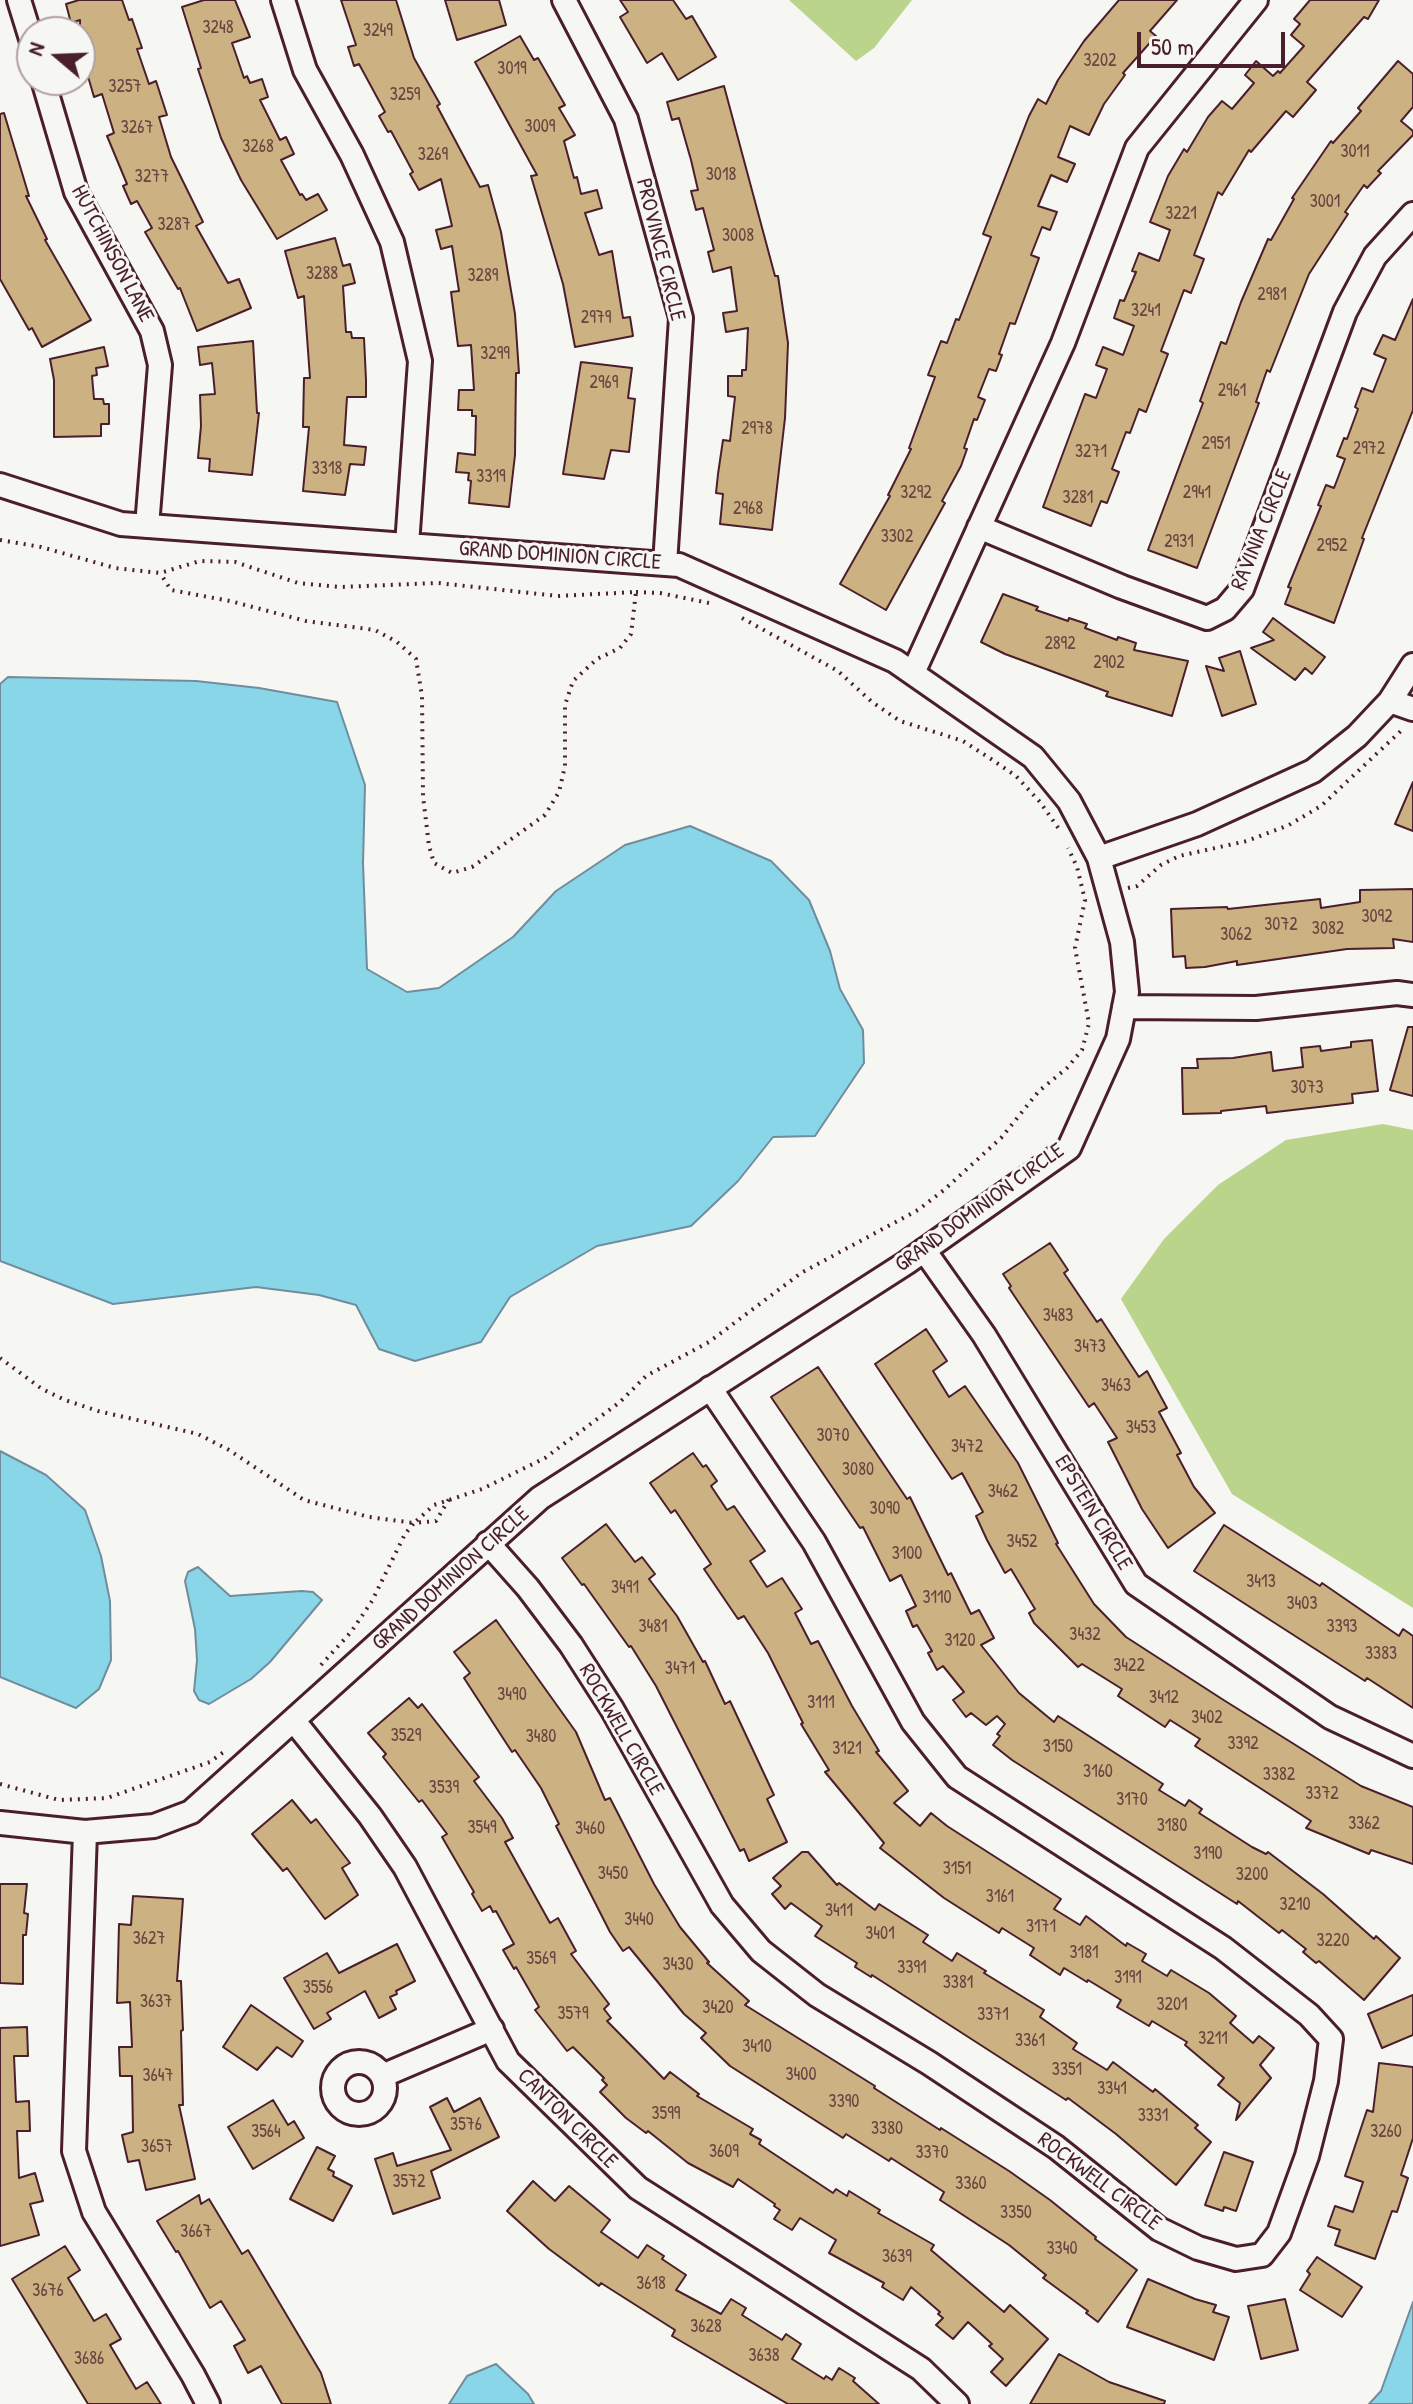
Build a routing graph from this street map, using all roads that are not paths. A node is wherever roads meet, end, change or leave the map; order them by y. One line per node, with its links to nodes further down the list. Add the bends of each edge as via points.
1 (283, 0): 9 (street, via 305,70 392,242 420,361)
2 (564, 0): 10 (street, PROVINCE CIRCLE, via 626,119 681,318)
3 (1256, 0): 8 (street, via 1137,148 1063,343)
4 (48, 96): 7 (street, HUTCHINSON LANE, via 76,192 152,331 160,365)
5 (1413, 214): 8 (street, RAVINIA CIRCLE, via 1375,256 1345,312 1242,589 1225,609 1207,618)
6 (0, 485): 7 (street, GRAND DOMINION CIRCLE, via 121,524)
7 (147, 526): 9 (street, GRAND DOMINION CIRCLE)
8 (979, 527): 12 (street)
9 (407, 545): 10 (street, GRAND DOMINION CIRCLE)
10 (665, 564): 12 (street, GRAND DOMINION CIRCLE, via 679,565)
11 (1413, 665): 13 (street)
12 (913, 673): 15 (street, GRAND DOMINION CIRCLE, via 1033,757 1069,801)
13 (1390, 701): 14 (street); 15 (street, via 1313,771 1197,824)
14 (1409, 718)
15 (1099, 858): 17 (street, GRAND DOMINION CIRCLE, via 1122,942)
16 (1413, 995): 17 (street, via 1256,1008)
17 (1124, 1007): 18 (street, GRAND DOMINION CIRCLE, via 1118,1039 1069,1148)
18 (924, 1250): 19 (street, GRAND DOMINION CIRCLE); 22 (street, EPSTEIN CIRCLE, via 984,1335 1136,1584 1330,1717)
19 (710, 1388): 20 (street, GRAND DOMINION CIRCLE, via 540,1498); 20 (street, ROCKWELL CIRCLE, via 814,1542 913,1722 957,1777 1223,1948 1309,2015 1331,2039 1307,2156 1279,2233 1262,2255 1236,2259 1159,2229 1056,2147 817,1995 761,1951 722,1905 571,1645)
20 (488, 1543): 21 (street, GRAND DOMINION CIRCLE)
21 (294, 1721): 24 (street, GRAND DOMINION CIRCLE, via 191,1812 154,1826); 25 (street, CANTON CIRCLE, via 405,1867)
22 (1413, 1756)
23 (0, 1823): 24 (street, GRAND DOMINION CIRCLE)
24 (85, 1832): 27 (street, via 74,2151 94,2212)
25 (492, 2029): 26 (street); 28 (street, CANTON CIRCLE, via 508,2061 638,2188 921,2369)
26 (382, 2076)
27 (208, 2404)
28 (957, 2404)

